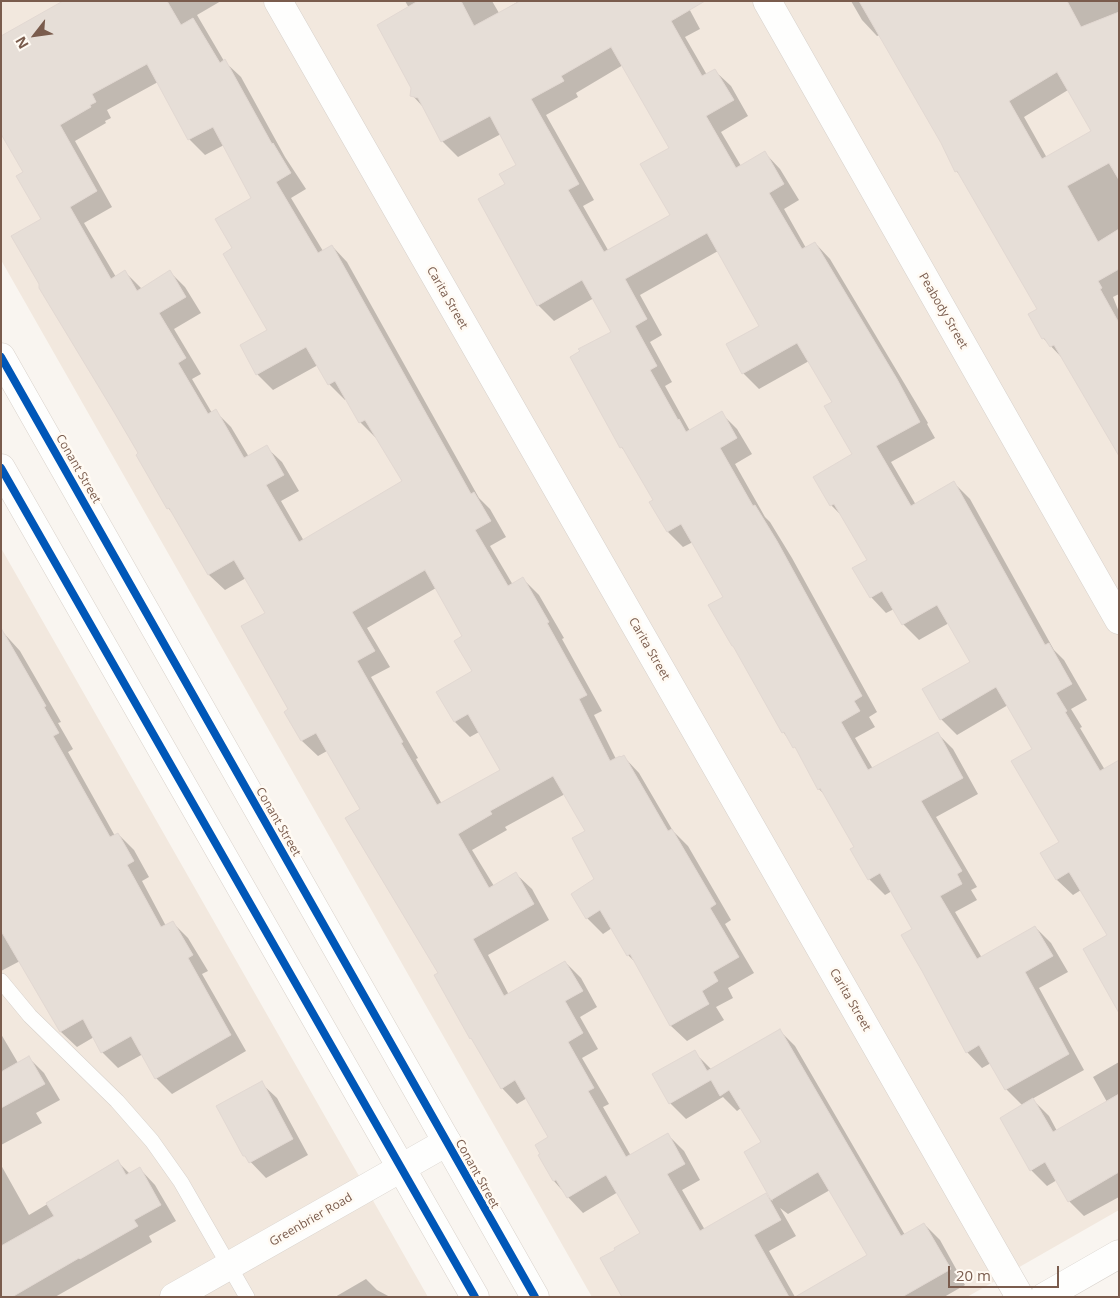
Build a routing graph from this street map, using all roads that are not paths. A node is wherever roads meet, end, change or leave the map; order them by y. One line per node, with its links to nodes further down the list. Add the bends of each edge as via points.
1 (278, 1): 15 (street, Carita Street)
2 (767, 1): 5 (street, Peabody Street)
3 (1, 357): 7 (street, Conant Street)
4 (1, 468): 8 (street)
5 (1119, 620)
6 (1, 981): 10 (lane, via 30,1016 117,1101 152,1141 181,1182)
7 (447, 1142): 8 (street, Greenbrier Road); 14 (street, Conant Street)
8 (401, 1168): 10 (street, Greenbrier Road); 13 (street)
9 (1119, 1254): 16 (street)
10 (229, 1266): 11 (street, Greenbrier Road); 12 (lane)
11 (174, 1297)
12 (247, 1297)
13 (475, 1297)
14 (535, 1297)
15 (1020, 1297)
16 (1044, 1297)

